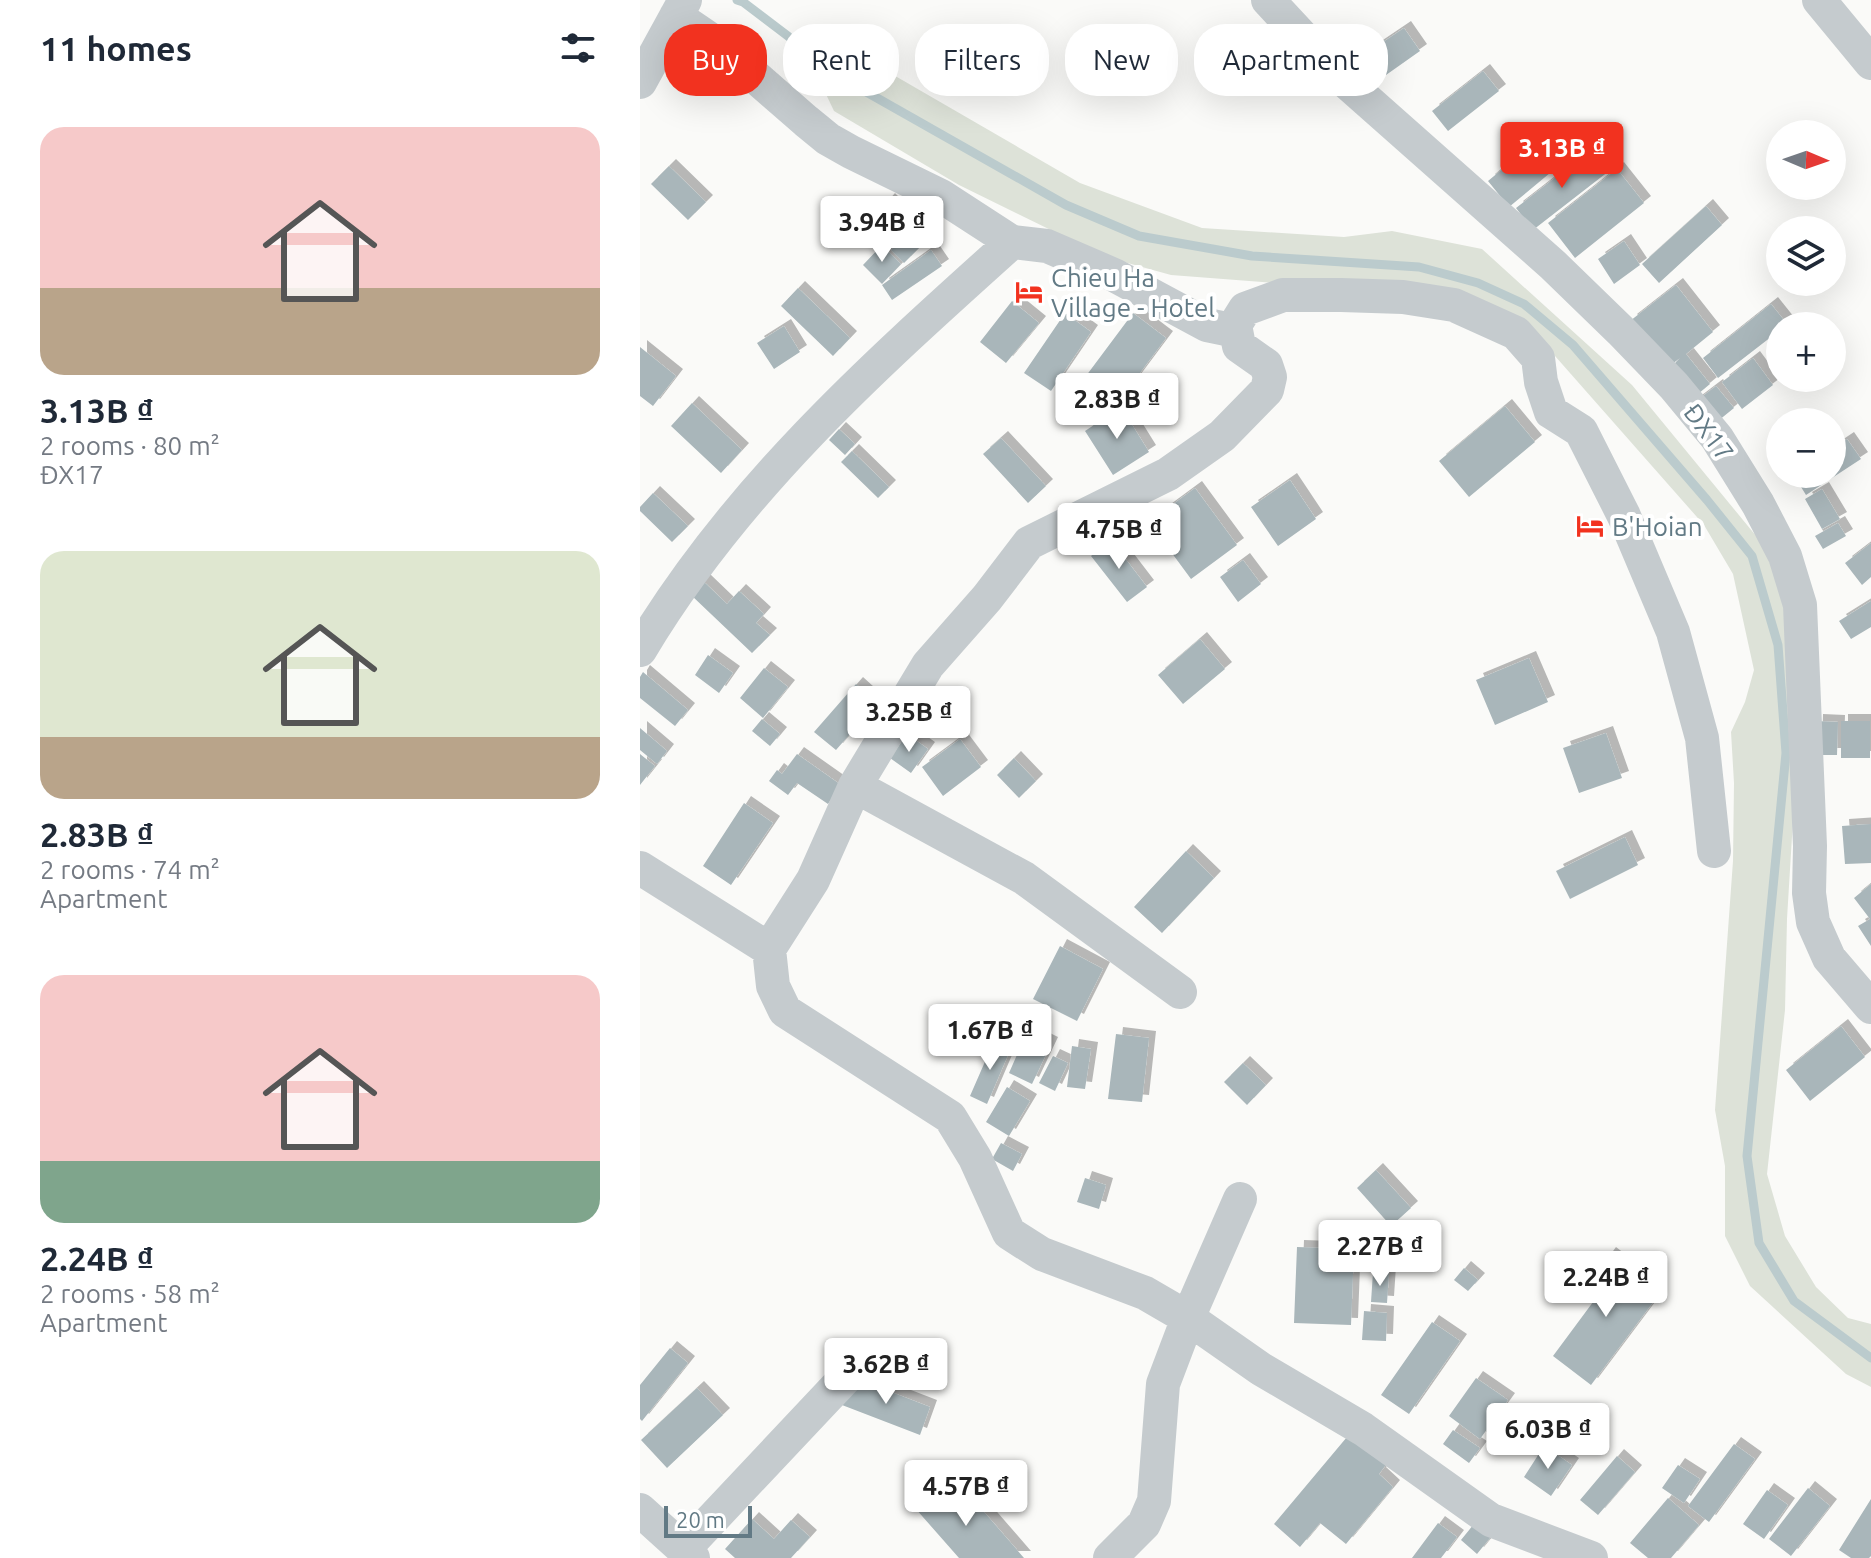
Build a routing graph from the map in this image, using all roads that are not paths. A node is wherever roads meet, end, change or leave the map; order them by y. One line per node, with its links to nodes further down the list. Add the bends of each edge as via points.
1 (1268, 0): 14 (street, ĐX17, via 1335,72 1621,331 1717,438 1758,504 1785,556 1800,605 1813,922 1829,958)
2 (1819, 0): 4 (street)
3 (680, 10): 5 (street); 6 (street, via 828,139 941,196)
4 (1871, 63)
5 (640, 82)
6 (1012, 242): 7 (street, via 1047,246 1207,325); 8 (street, via 872,368 772,472 688,573)
7 (1236, 331): 9 (street, via 1239,346 1266,365 1267,390 1222,436 1168,474 1029,543 928,665); 10 (street, via 1245,309 1283,295 1341,295 1454,305 1516,333 1538,358 1551,412 1581,431 1673,632 1702,738)
8 (640, 650)
9 (855, 786): 12 (street, via 813,880); 13 (street, via 1024,878)
10 (1714, 851)
11 (640, 868): 12 (street)
12 (769, 949): 16 (street, via 773,986 785,1011 950,1117 1009,1233 1042,1254 1145,1293)
13 (1180, 992)
14 (1871, 1007)
15 (1240, 1199): 16 (street)
16 (1188, 1318): 20 (street, via 1163,1384 1154,1501 1144,1524); 21 (street, via 1363,1429 1491,1520)
17 (845, 1378): 19 (street)
18 (640, 1510): 19 (street)
19 (677, 1552)
20 (1110, 1558)
21 (1591, 1558)

